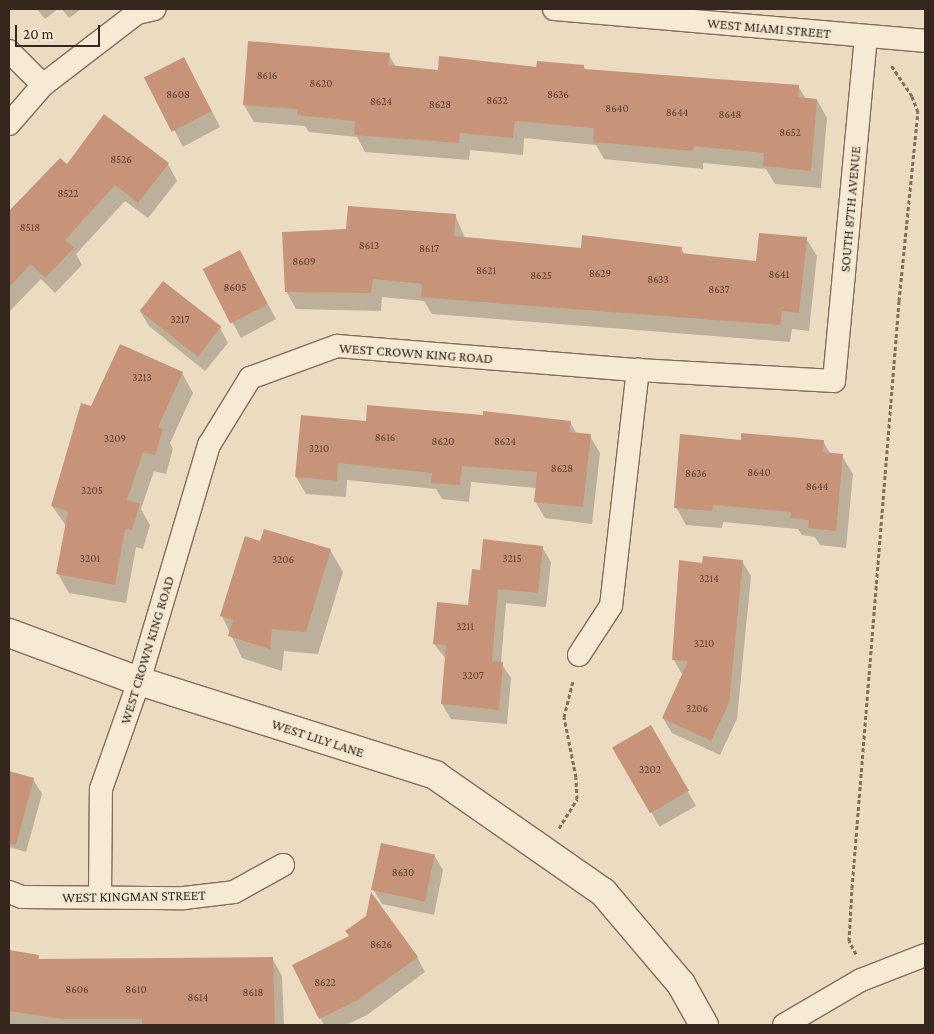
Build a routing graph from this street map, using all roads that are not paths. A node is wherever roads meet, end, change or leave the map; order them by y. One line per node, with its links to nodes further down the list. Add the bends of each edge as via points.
1 (155, 9): 6 (street, via 137,13)
2 (554, 9): 3 (street, WEST MIAMI STREET)
3 (866, 36): 4 (street, WEST MIAMI STREET); 9 (street, SOUTH 87TH AVENUE)
4 (925, 41)
5 (9, 51): 6 (street)
6 (43, 85): 7 (street)
7 (9, 124)
8 (638, 370): 9 (street, WEST CROWN KING ROAD); 11 (street, via 611,606); 12 (street, WEST CROWN KING ROAD, via 337,346 250,378 209,445)
9 (834, 381)
10 (9, 633): 12 (street, WEST LILY LANE)
11 (579, 655)
12 (139, 681): 15 (street, WEST CROWN KING ROAD, via 100,789); 17 (street, WEST LILY LANE, via 435,775 604,892 681,984)
13 (284, 865): 15 (street, WEST KINGMAN STREET, via 234,892 184,898)
14 (9, 892): 15 (street, WEST KINGMAN STREET, via 22,897)
15 (100, 896)
16 (925, 955): 18 (street, via 867,977)
17 (704, 1025)
18 (784, 1025)

